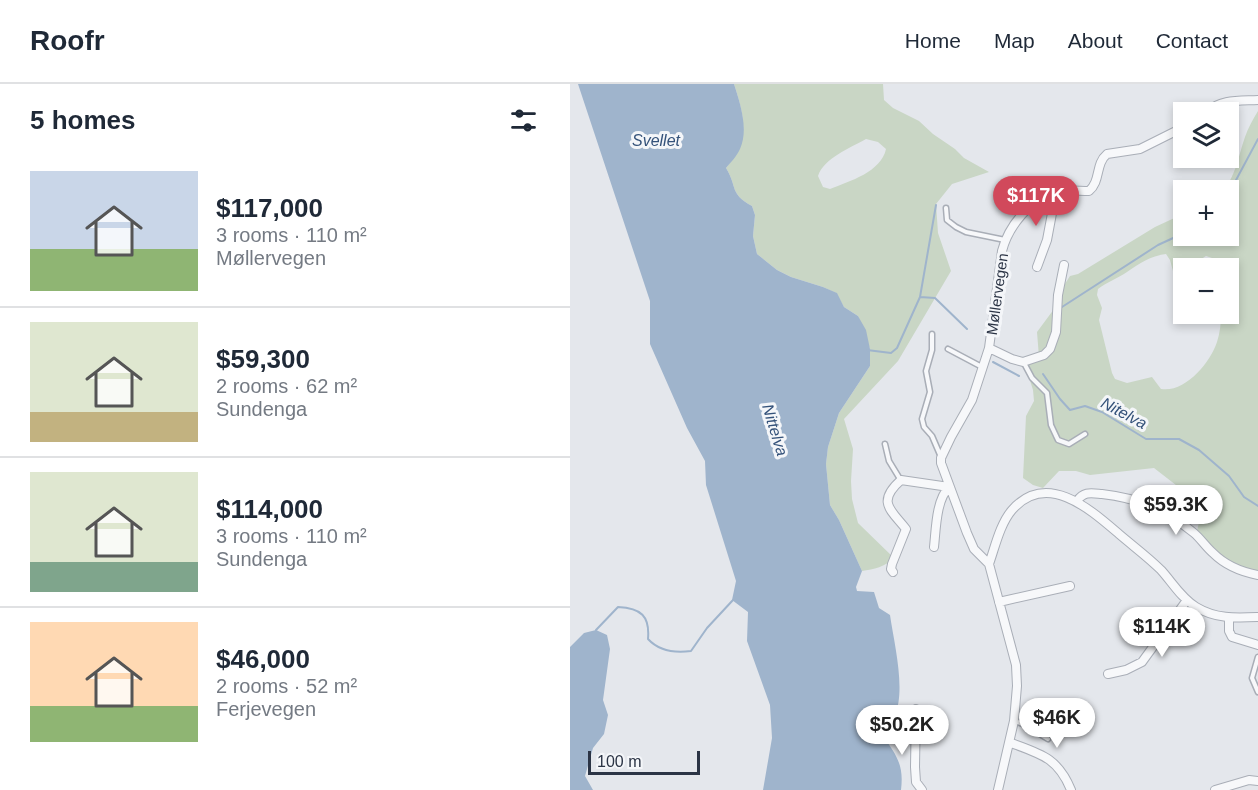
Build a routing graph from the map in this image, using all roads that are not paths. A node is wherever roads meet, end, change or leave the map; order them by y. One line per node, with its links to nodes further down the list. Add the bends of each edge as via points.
1 (1258, 100): 2 (street)
2 (1225, 102)
3 (1173, 133): 4 (street, Møllervegen, via 1140,150 1107,154 1089,191)
4 (1056, 192): 6 (street, Møllervegen, via 1043,196 1032,206); 8 (street, via 1047,240)
5 (946, 208): 6 (lane, via 947,220 956,227)
6 (1005, 240): 10 (street, Møllervegen)
7 (1064, 265): 12 (street, via 1054,343 1044,355)
8 (1037, 267)
9 (932, 334): 16 (lane, via 926,371 930,392 922,419)
10 (989, 348): 12 (street, Møllervegen); 13 (street, Møllervegen)
11 (948, 349): 13 (lane)
12 (1023, 362): 14 (lane, via 1047,393 1051,425 1058,440 1069,444)
13 (982, 367): 16 (street, Møllervegen, via 970,407)
14 (1085, 434)
15 (885, 444): 17 (lane, via 889,461)
16 (941, 458): 18 (street)
17 (901, 480): 18 (street); 22 (street, via 888,500 890,512 906,529 892,564)
18 (949, 487): 20 (street, via 941,501); 21 (street, via 974,549)
19 (1077, 501): 21 (street, via 1052,493 1023,500 1005,520); 23 (street, via 1089,493 1152,505 1191,531 1214,555 1246,573); 25 (street, via 1148,558)
20 (934, 547)
21 (989, 564): 26 (street)
22 (893, 572)
23 (1258, 575)
24 (1070, 586): 26 (street)
25 (1187, 600): 27 (street); 29 (street)
26 (999, 602): 36 (street, via 1016,665)
27 (1178, 613): 30 (lane, via 1159,611); 33 (street, via 1142,662)
28 (1258, 617): 29 (street)
29 (1229, 619): 31 (street, via 1232,637)
30 (1132, 634)
31 (1258, 646)
32 (1258, 657): 34 (lane, via 1252,678)
33 (1108, 674)
34 (1258, 692)
35 (916, 709): 40 (street, via 916,782)
36 (1014, 721): 37 (lane); 38 (street)
37 (1048, 739)
38 (1011, 743): 41 (street); 42 (street, via 1043,754 1056,764)
39 (1258, 781): 43 (street)
40 (922, 790)
41 (998, 790)
42 (1071, 790)
43 (1215, 790)

